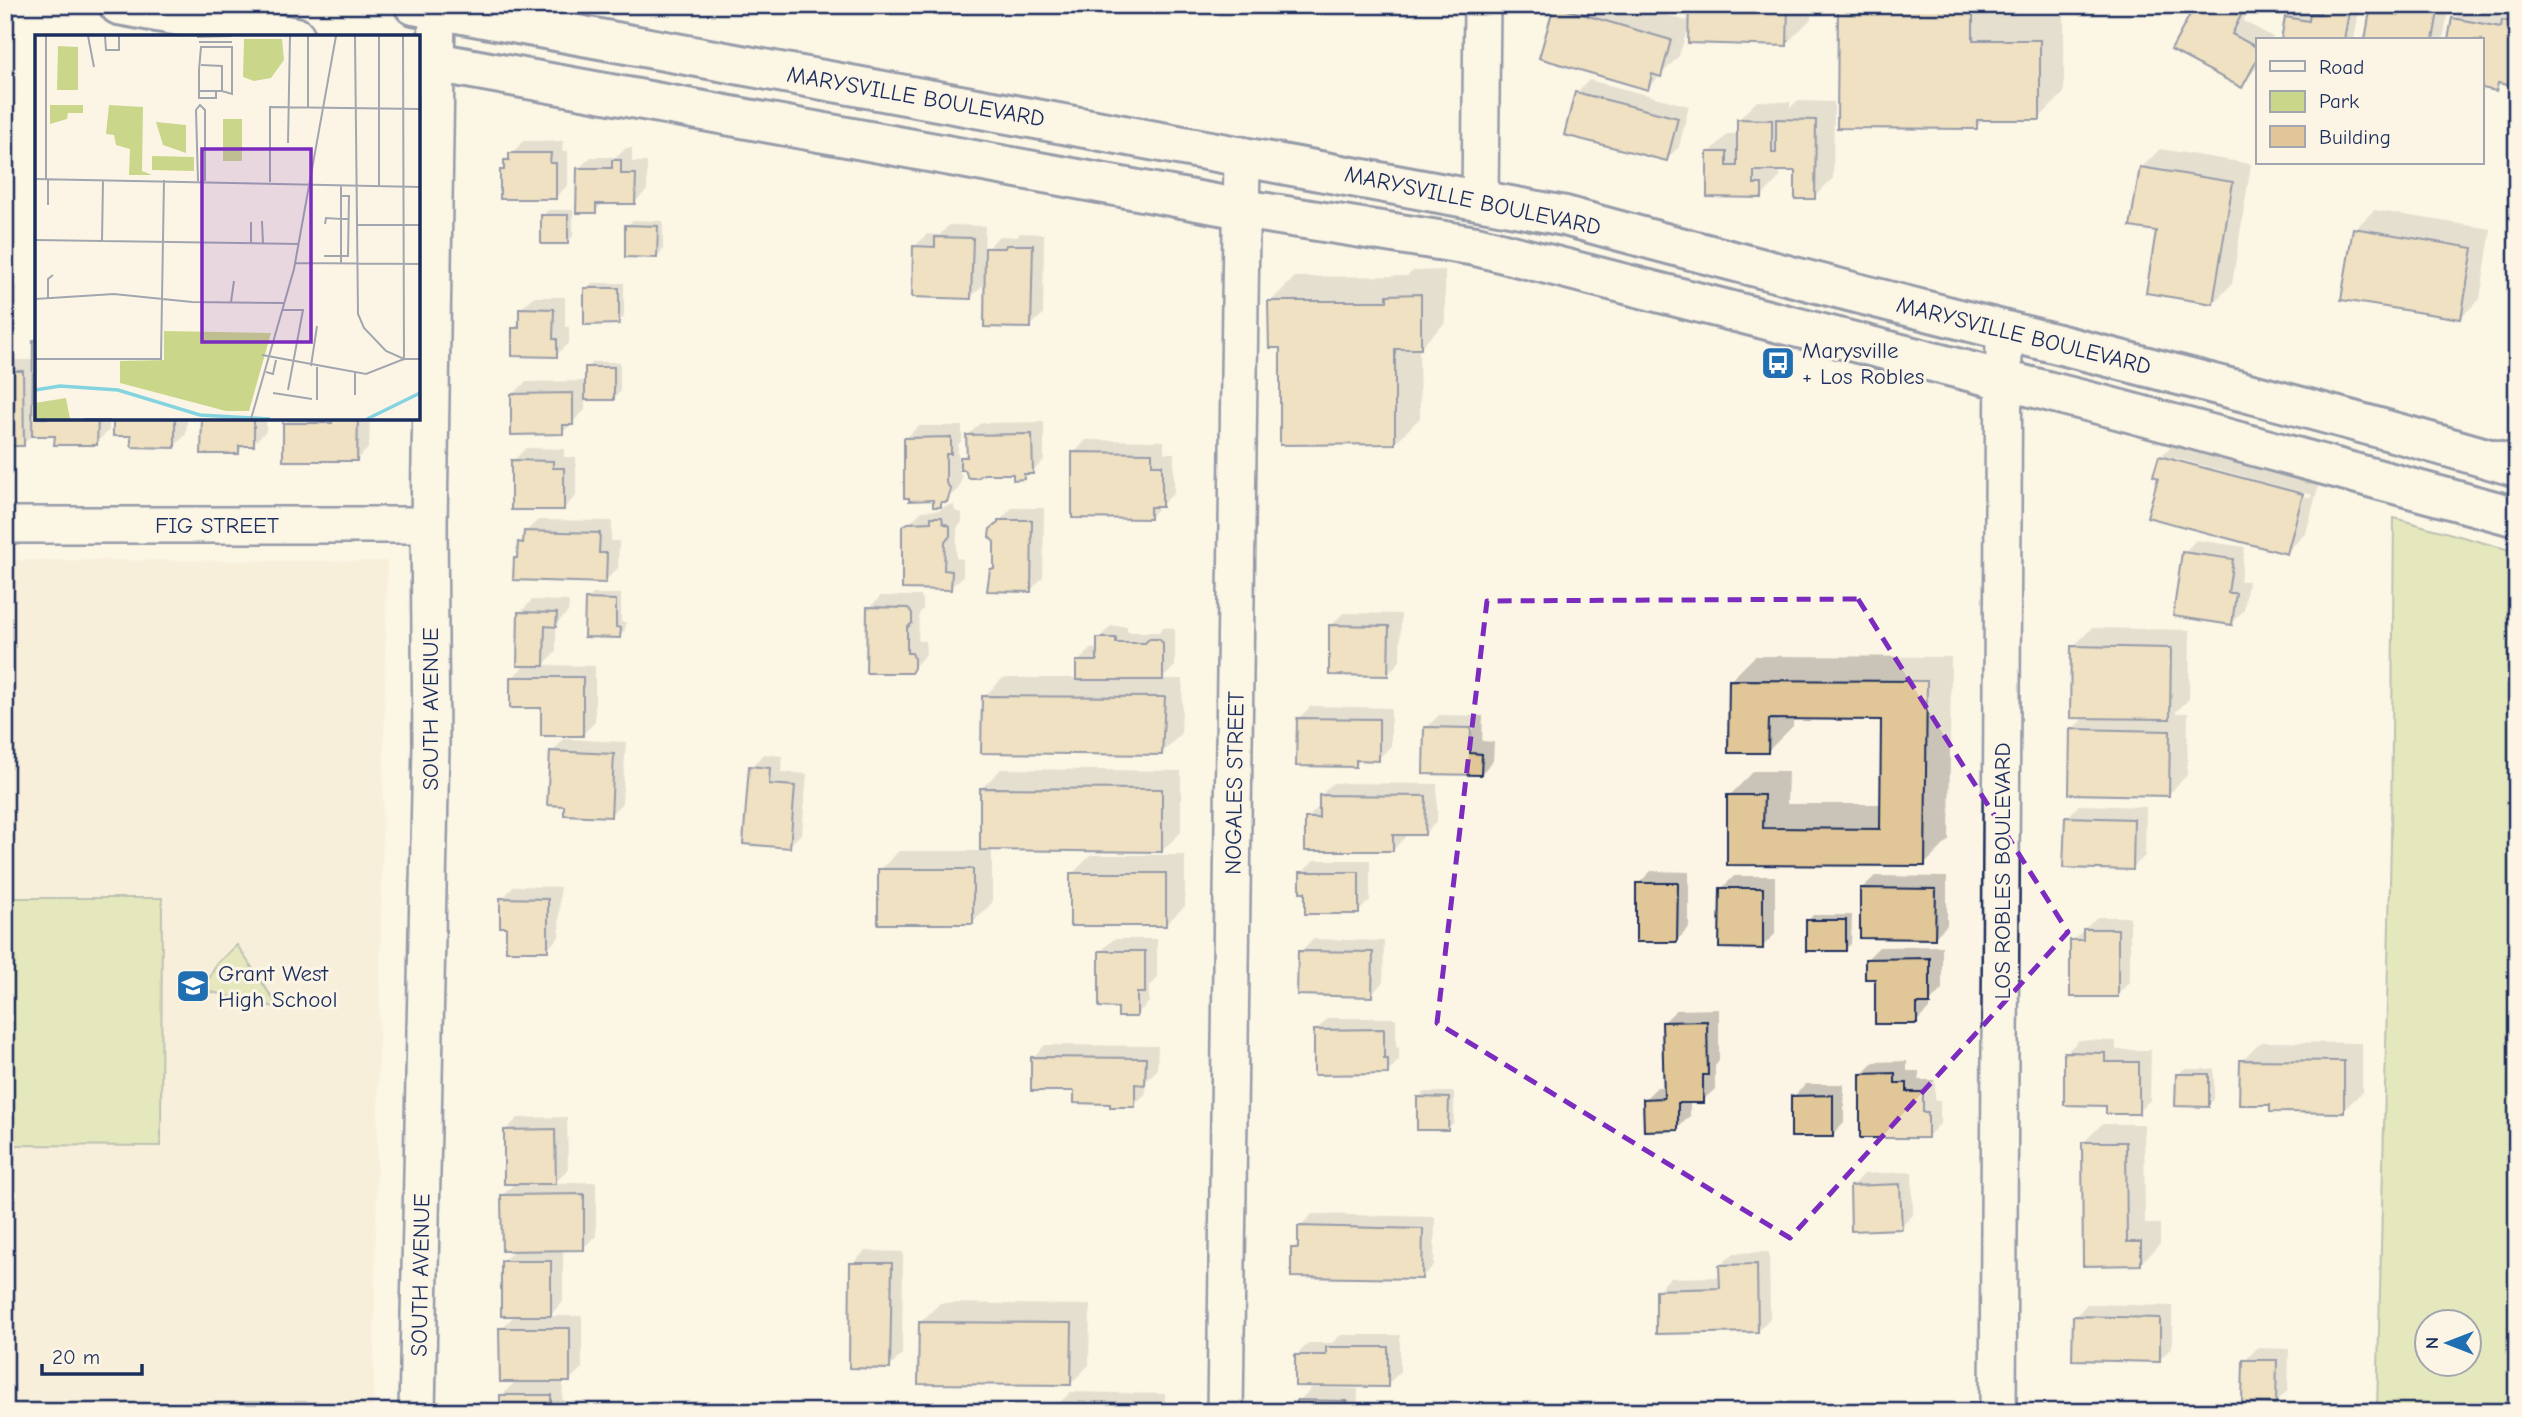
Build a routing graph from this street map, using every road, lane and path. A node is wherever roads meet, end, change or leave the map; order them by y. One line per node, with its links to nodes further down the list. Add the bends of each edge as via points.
1 (120, 5): 4 (main road)
2 (1482, 5): 10 (street)
3 (429, 7): 5 (street, SOUTH AVENUE); 6 (main road, MARYSVILLE BOULEVARD)
4 (284, 35)
5 (427, 61): 7 (main road, MARYSVILLE BOULEVARD); 18 (street, SOUTH AVENUE)
6 (856, 85): 7 (main road, via 836,101 804,104 725,96); 8 (main road, MARYSVILLE BOULEVARD); 9 (main road, via 873,105 965,135)
7 (703, 110): 9 (main road, MARYSVILLE BOULEVARD)
8 (1242, 155): 10 (main road, MARYSVILLE BOULEVARD); 11 (street, NOGALES STREET)
9 (997, 164): 11 (main road, MARYSVILLE BOULEVARD)
10 (1480, 199): 12 (main road); 13 (main road, MARYSVILLE BOULEVARD, via 1566,216)
11 (1242, 209): 12 (main road, MARYSVILLE BOULEVARD); 20 (street, NOGALES STREET)
12 (1476, 246): 14 (main road, MARYSVILLE BOULEVARD)
13 (2004, 330): 14 (street, LOS ROBLES BOULEVARD); 15 (main road, MARYSVILLE BOULEVARD)
14 (2004, 381): 16 (main road, MARYSVILLE BOULEVARD); 21 (street, LOS ROBLES BOULEVARD)
15 (2517, 467)
16 (2517, 517)
17 (5, 525): 18 (street, FIG STREET)
18 (429, 525): 19 (street, SOUTH AVENUE, via 431,758)
19 (417, 1412)
20 (1225, 1412)
21 (1998, 1412)

